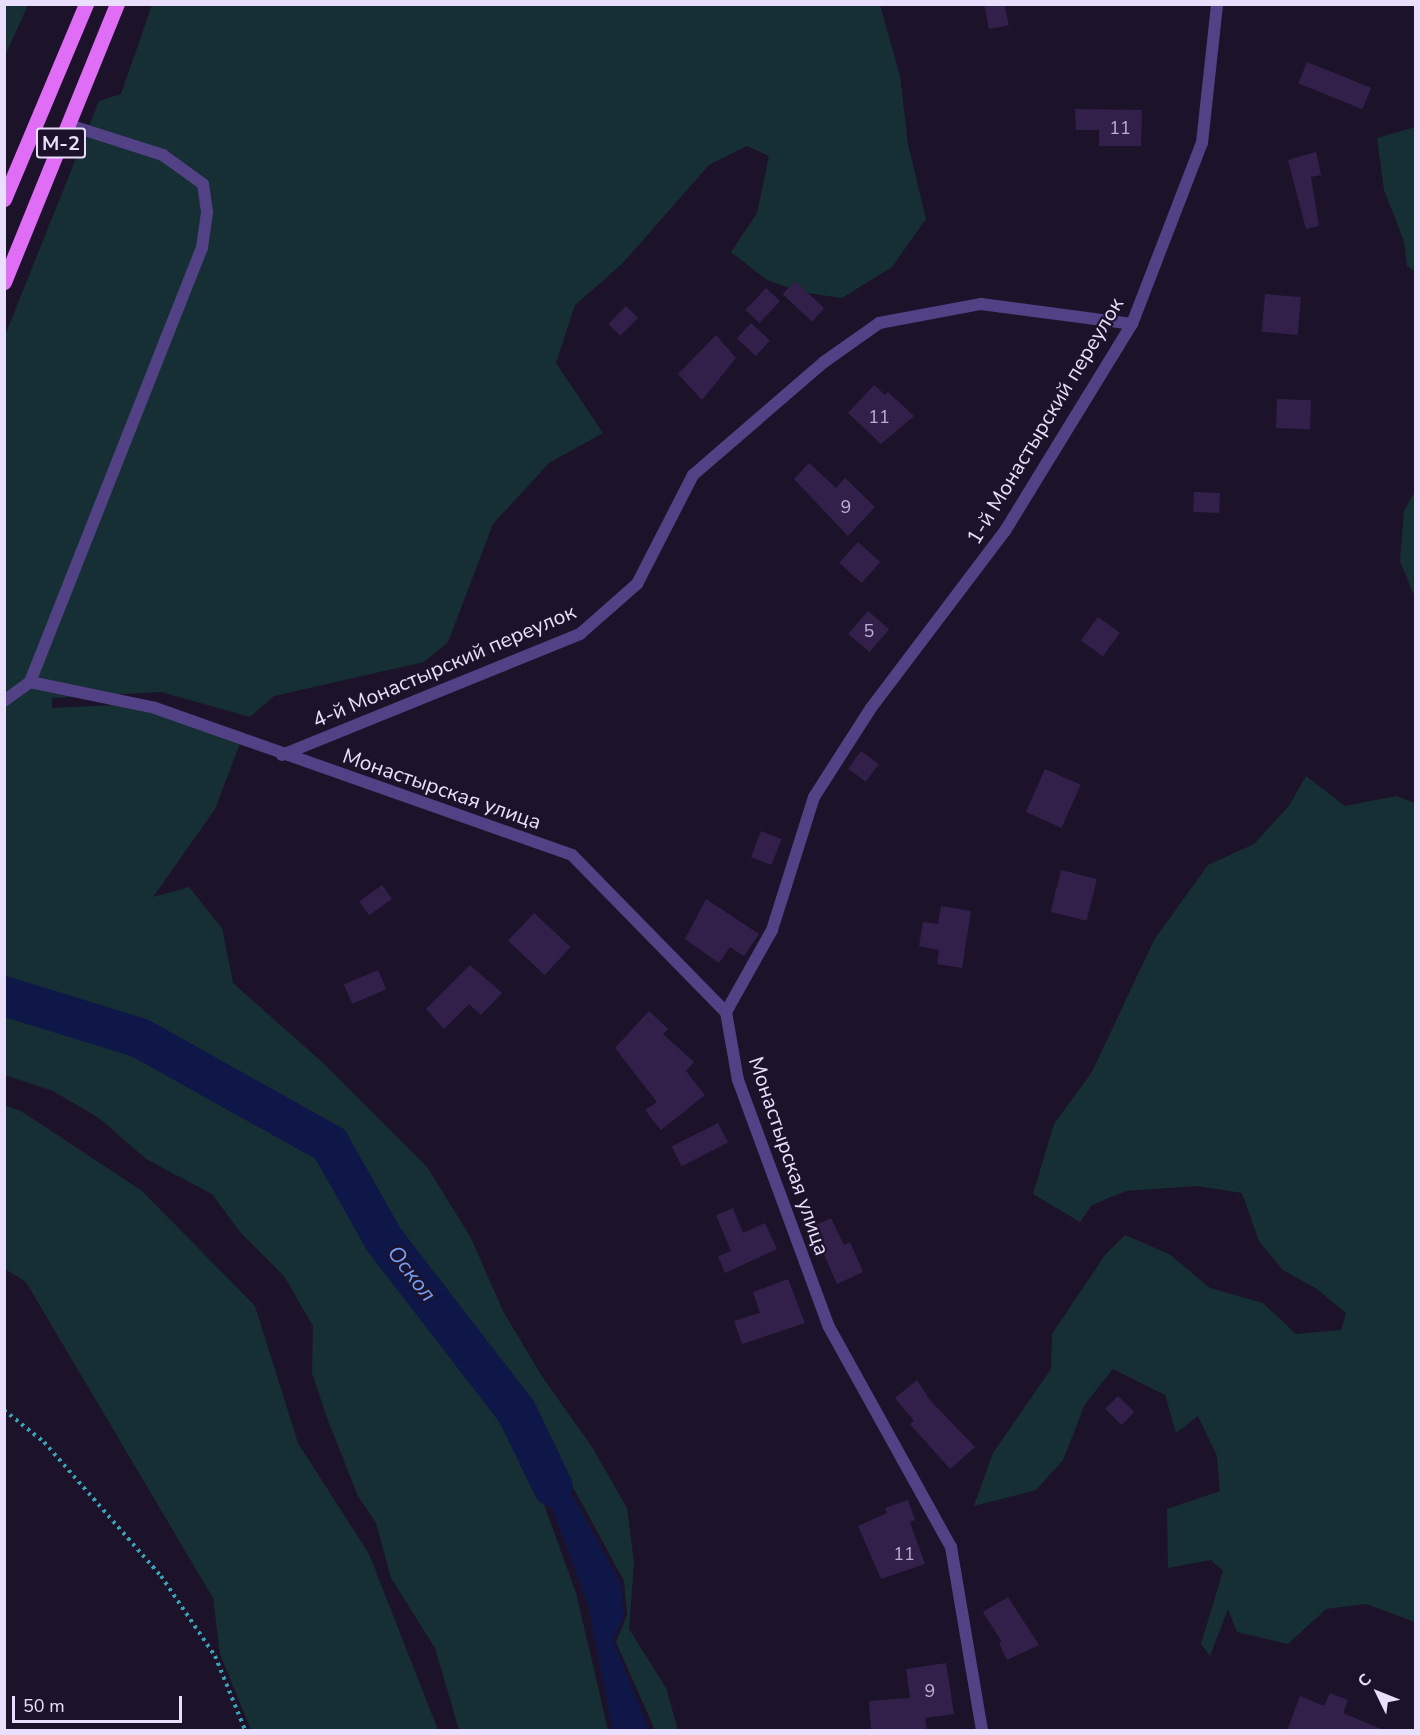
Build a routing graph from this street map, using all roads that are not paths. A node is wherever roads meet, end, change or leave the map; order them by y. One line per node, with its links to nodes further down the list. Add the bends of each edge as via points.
1 (86, 4): 5 (main road, М-2)
2 (117, 4): 4 (main road, М-2)
3 (1217, 4): 7 (lane, 1-й Монастырский переулок, via 1202,143)
4 (69, 125): 6 (main road, М-2); 8 (lane, via 163,155 203,184 207,212 202,248)
5 (4, 199)
6 (4, 282)
7 (1132, 324): 10 (lane, 4-й Монастырский переулок, via 981,304 879,323 824,362 693,475 637,584 580,634); 11 (lane, 1-й Монастырский переулок, via 1005,531 871,708 814,797 772,930)
8 (30, 682): 9 (lane); 10 (lane, Монастырская улица, via 155,708)
9 (4, 701)
10 (282, 755): 11 (lane, Монастырская улица, via 572,855)
11 (726, 1012): 12 (lane, Монастырская улица, via 738,1080 829,1327 951,1547)
12 (982, 1731)

